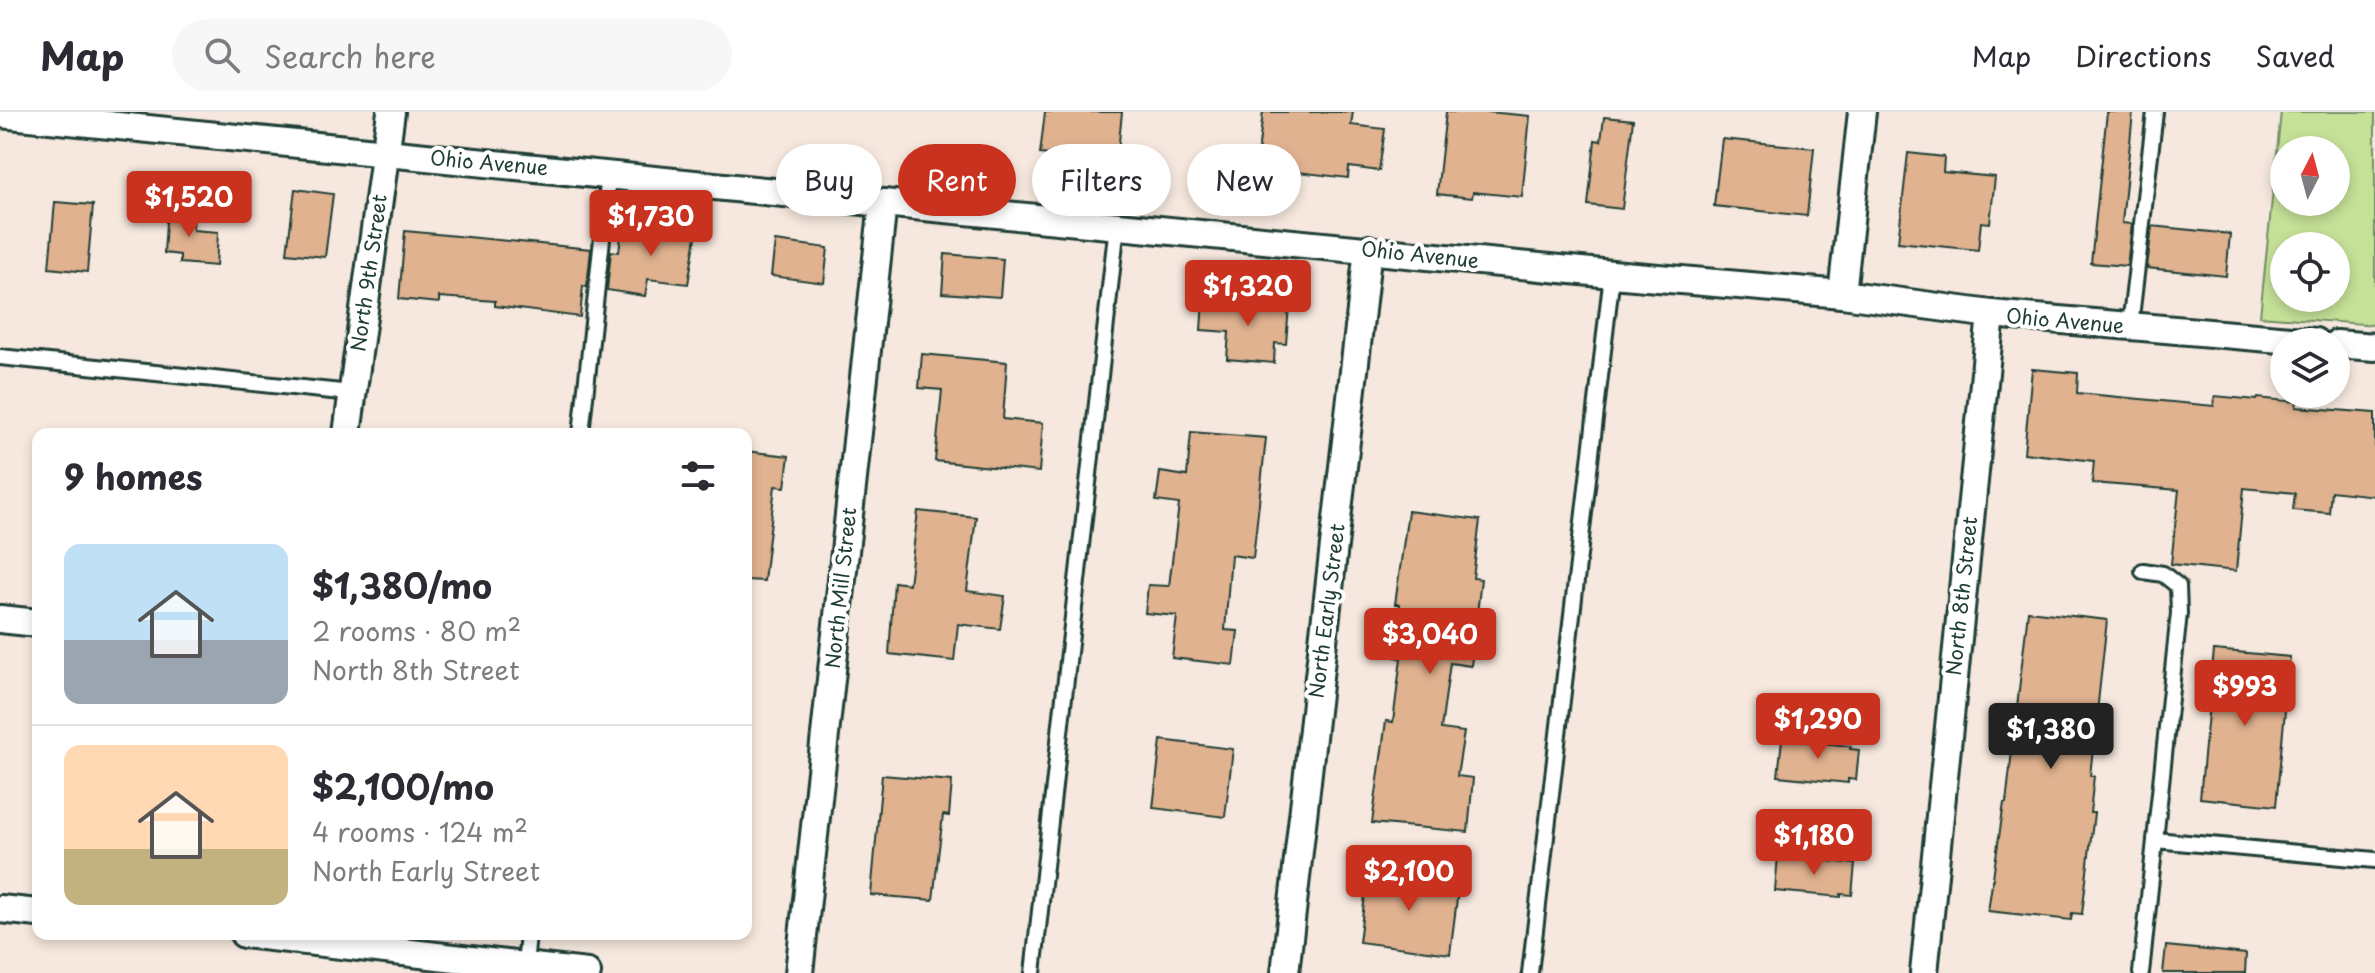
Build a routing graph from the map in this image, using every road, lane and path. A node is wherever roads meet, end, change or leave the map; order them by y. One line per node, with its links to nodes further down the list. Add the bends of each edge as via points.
1 (391, 112): 5 (street, North 9th Street)
2 (1862, 112): 11 (street)
3 (2155, 112): 13 (lane)
4 (0, 114): 5 (street, Ohio Avenue)
5 (386, 153): 6 (street, Ohio Avenue); 18 (street, North 9th Street)
6 (609, 174): 7 (street, Ohio Avenue); 20 (lane)
7 (883, 203): 8 (street, Ohio Avenue); 32 (street, North Mill Street)
8 (1117, 225): 9 (street, Ohio Avenue); 33 (lane)
9 (1368, 249): 10 (street, Ohio Avenue); 34 (street, North Early Street)
10 (1612, 274): 11 (street, Ohio Avenue); 35 (lane)
11 (1842, 294): 12 (street, Ohio Avenue)
12 (1991, 314): 13 (street, Ohio Avenue); 36 (street, North 8th Street)
13 (2130, 326): 14 (street, Ohio Avenue)
14 (2270, 338)
15 (2350, 345): 16 (street)
16 (2375, 347)
17 (0, 357): 18 (lane)
18 (351, 393): 19 (street, North 9th Street)
19 (348, 428)
20 (582, 428)
21 (2143, 571): 24 (lane, via 2163,574 2178,586)
22 (0, 619): 23 (street)
23 (32, 622)
24 (2155, 840): 25 (lane); 37 (lane)
25 (2375, 860)
26 (0, 909): 27 (street)
27 (32, 912)
28 (322, 940): 30 (street)
29 (527, 940): 30 (lane)
30 (525, 965): 31 (street)
31 (587, 973)
32 (799, 973)
33 (1033, 973)
34 (1285, 973)
35 (1530, 973)
36 (1924, 973)
37 (2141, 973)

